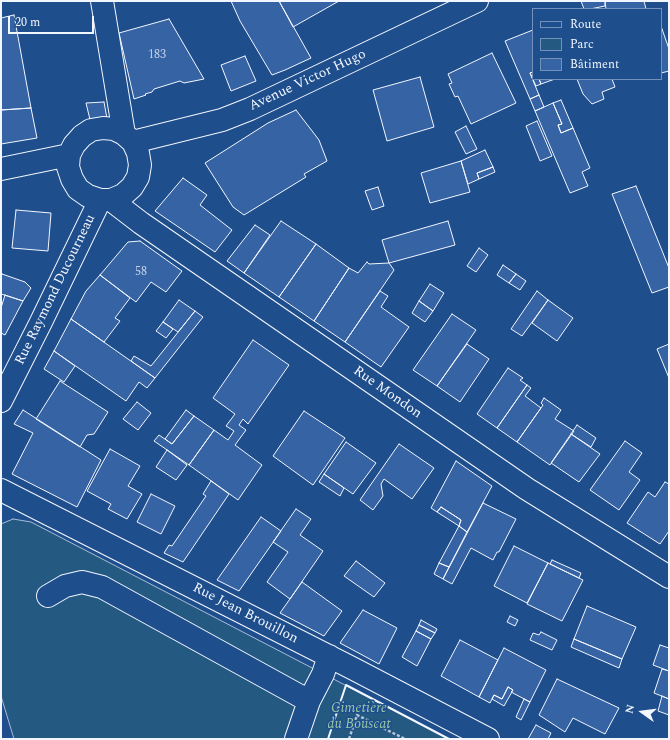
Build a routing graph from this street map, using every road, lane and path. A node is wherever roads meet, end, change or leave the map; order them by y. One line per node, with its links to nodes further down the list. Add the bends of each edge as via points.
1 (102, 1): 3 (street)
2 (477, 1): 3 (street, Avenue Victor Hugo, via 250,109 222,120)
3 (129, 138): 4 (street, via 114,129 91,130 74,145); 6 (street, via 138,153 138,177 123,195)
4 (70, 155): 5 (street); 6 (street, via 68,167 78,189 88,196)
5 (1, 169)
6 (106, 200): 7 (street, Rue Raymond Ducourneau); 9 (street, Rue Mondon, via 527,489)
7 (1, 401)
8 (1, 490): 11 (street, Rue Jean Brouillon)
9 (669, 577)
10 (48, 596): 12 (street, via 65,586 82,582 102,587)
11 (329, 656): 12 (street); 16 (street, Rue Jean Brouillon)
12 (309, 701): 13 (street)
13 (296, 739)
14 (349, 739): 15 (path, via 357,715)
15 (405, 739)
16 (488, 739)

